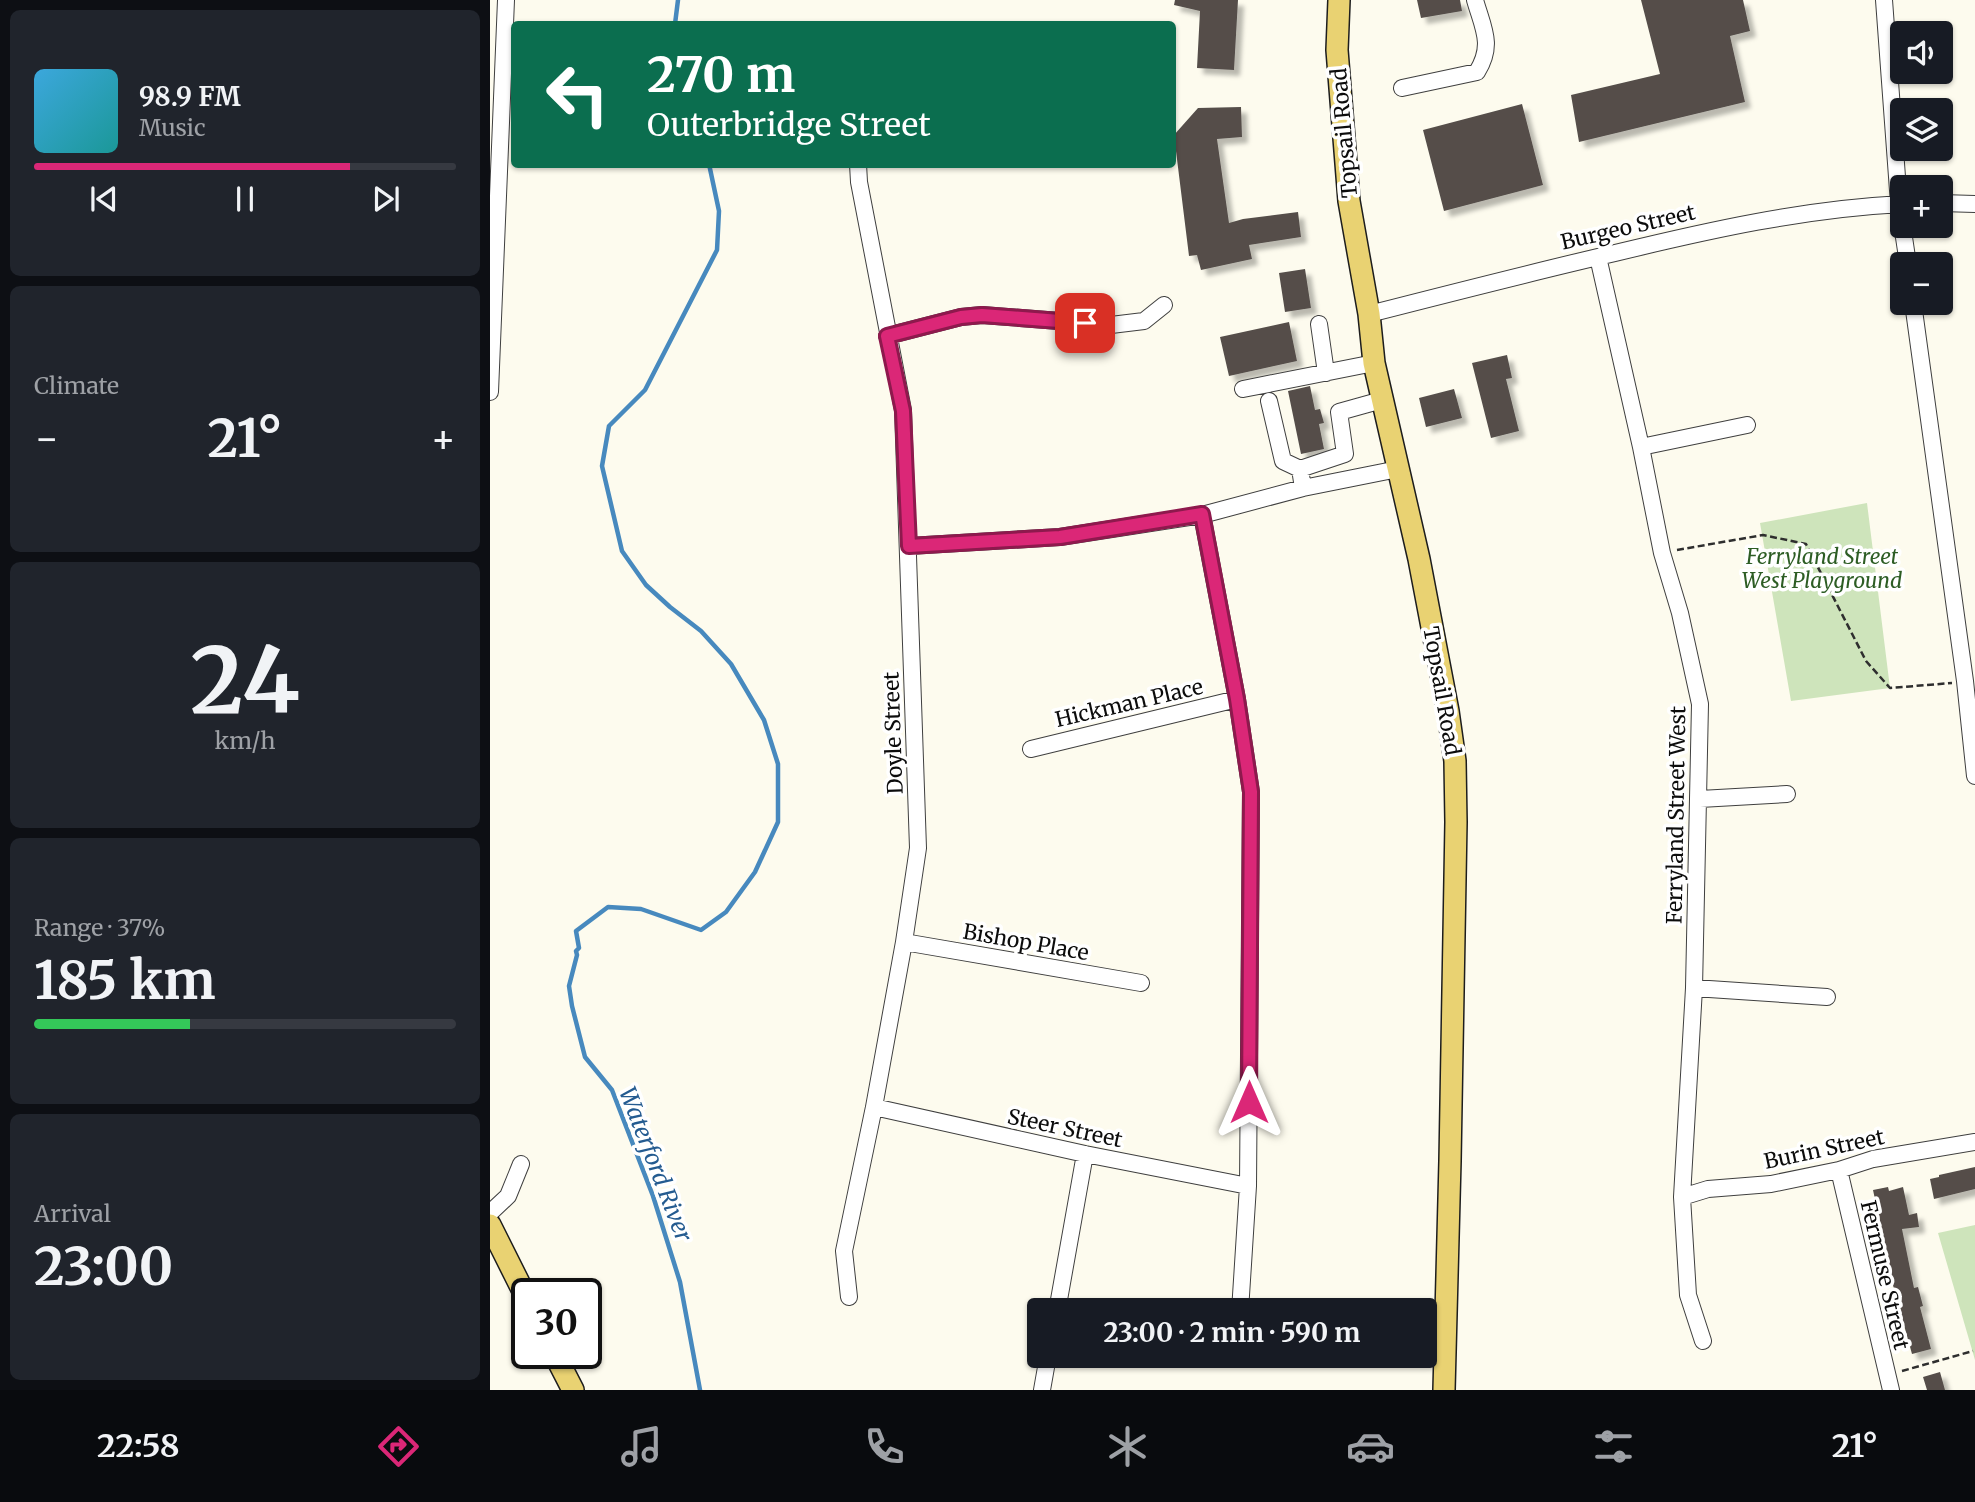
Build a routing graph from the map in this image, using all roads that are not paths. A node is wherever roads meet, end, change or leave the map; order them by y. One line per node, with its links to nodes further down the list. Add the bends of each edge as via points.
1 (506, 0): 20 (street)
2 (1339, 0): 13 (main road, Topsail Road, via 1337,50 1349,201)
3 (1475, 0): 5 (street, via 1487,46 1477,72)
4 (1884, 0): 7 (street)
5 (1402, 88)
6 (858, 168): 16 (street, Doyle Street)
7 (1899, 175)
8 (1953, 203): 9 (street)
9 (1975, 204)
10 (1890, 205): 11 (street, Burgeo Street, via 1721,227)
11 (1598, 257): 13 (street, Burgeo Street); 24 (street, Ferryland Street West)
12 (1164, 305): 16 (street, via 1144,321 1111,325 982,315)
13 (1368, 314): 17 (main road, Topsail Road)
14 (1915, 315): 32 (street)
15 (1319, 324): 18 (street)
16 (887, 336): 29 (street, Doyle Street, via 903,411)
17 (1374, 363): 18 (street); 21 (main road, Topsail Road)
18 (1326, 373): 19 (street)
19 (1243, 390)
20 (490, 392)
21 (1382, 400): 25 (street, via 1339,412 1345,454); 26 (main road, Topsail Road)
22 (1269, 401): 25 (street, via 1283,461)
23 (1747, 425): 24 (street)
24 (1641, 447): 34 (street, Ferryland Street West, via 1700,704)
25 (1300, 469): 27 (street)
26 (1398, 469): 27 (street); 58 (main road, Topsail Road, via 1455,761)
27 (1303, 488): 28 (street)
28 (1202, 514): 29 (street, via 1060,537); 30 (street)
29 (909, 546): 35 (street, Doyle Street, via 918,848)
30 (1237, 699): 31 (street, Hickman Place); 44 (street, via 1251,792)
31 (1031, 749)
32 (1975, 776)
33 (1787, 794): 34 (street)
34 (1700, 799): 37 (street, Ferryland Street West)
35 (904, 942): 36 (street, Bishop Place); 39 (street, Doyle Street)
36 (1141, 983)
37 (1694, 988): 38 (street); 45 (street, Ferryland Street West)
38 (1827, 997)
39 (874, 1107): 41 (street, Steer Street); 49 (street, Doyle Street, via 844,1251)
40 (1975, 1142): 43 (street, Burin Street, via 1873,1159)
41 (1085, 1154): 44 (street, Steer Street); 50 (street)
42 (521, 1164): 46 (street, via 508,1196)
43 (1839, 1170): 45 (street, Burin Street); 55 (street, Fermuse Street)
44 (1248, 1186): 51 (street)
45 (1682, 1197): 52 (street, Ferryland Street West, via 1688,1295)
46 (490, 1213)
47 (490, 1225): 48 (main road)
48 (516, 1278)
49 (849, 1297)
50 (1059, 1298)
51 (1241, 1298)
52 (1703, 1341)
53 (1046, 1368): 57 (street)
54 (566, 1369): 56 (main road)
55 (1889, 1382)
56 (573, 1390)
57 (1042, 1390)
58 (1444, 1390)

